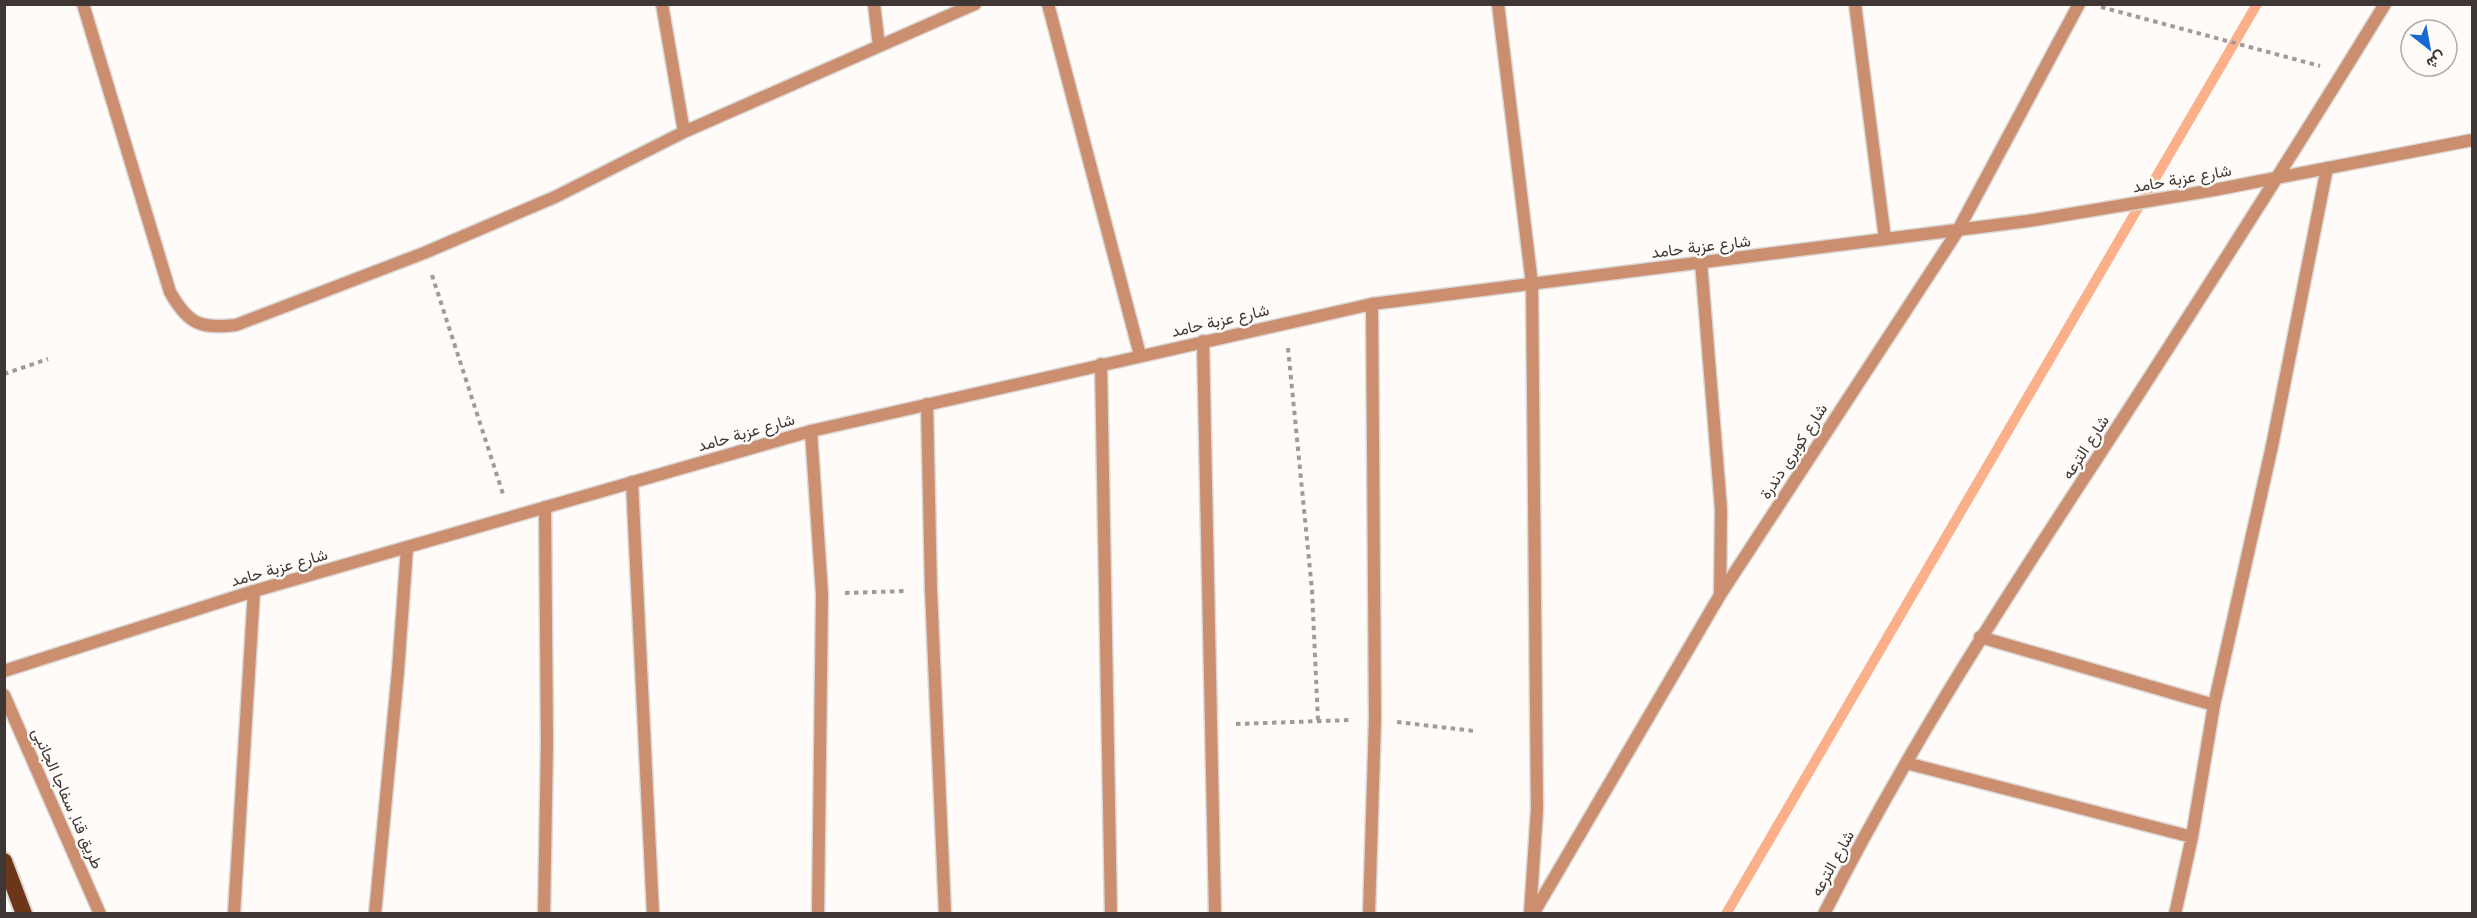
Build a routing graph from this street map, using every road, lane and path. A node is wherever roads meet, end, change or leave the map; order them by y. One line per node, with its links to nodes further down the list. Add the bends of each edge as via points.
1 (83, 4): 19 (street, via 170,292 193,321 213,327 236,325)
2 (662, 4): 13 (street)
3 (874, 4): 11 (street)
4 (975, 4): 11 (street)
5 (1048, 4): 25 (street)
6 (1498, 4): 21 (street)
7 (1855, 4): 18 (street)
8 (2079, 4): 17 (street, شارع كوبرى دندرة)
9 (2090, 4): 12 (path)
10 (2385, 4): 12 (street, شارع الترعه)
11 (879, 46): 13 (street)
12 (2344, 72): 16 (street, شارع الترعه)
13 (684, 132): 19 (street, via 595,178)
14 (2472, 140): 15 (street, شارع عزبة حامد)
15 (2327, 168): 16 (street, شارع عزبة حامد); 42 (street, via 2272,446)
16 (2280, 177): 17 (street, شارع عزبة حامد); 39 (street, شارع الترعه)
17 (1957, 232): 18 (street, شارع عزبة حامد); 38 (street, شارع كوبرى دندرة)
18 (1885, 239): 20 (street, شارع عزبة حامد)
19 (424, 253): 33 (path)
20 (1701, 262): 21 (street, شارع عزبة حامد); 38 (street, via 1721,509)
21 (1532, 284): 22 (street, شارع عزبة حامد); 61 (street, via 1537,810)
22 (1372, 304): 23 (street, شارع عزبة حامد); 43 (street)
23 (1285, 322): 24 (street, شارع عزبة حامد); 44 (path, via 1312,590)
24 (1203, 341): 25 (street, شارع عزبة حامد); 45 (street)
25 (1140, 355): 27 (street, شارع عزبة حامد)
26 (48, 359): 28 (path)
27 (1101, 364): 29 (street, شارع عزبة حامد); 58 (street)
28 (4, 374)
29 (927, 404): 30 (street, شارع عزبة حامد); 35 (street)
30 (811, 431): 31 (street, شارع عزبة حامد); 37 (street)
31 (632, 482): 32 (street, شارع عزبة حامد); 55 (street)
32 (545, 507): 33 (street, شارع عزبة حامد); 54 (street)
33 (511, 517): 34 (street, شارع عزبة حامد)
34 (407, 548): 36 (street, شارع عزبة حامد); 53 (street)
35 (931, 590): 37 (path); 57 (street)
36 (254, 591): 40 (street, شارع عزبة حامد); 52 (street)
37 (822, 594): 56 (street)
38 (1720, 595): 61 (street, شارع كوبرى دندرة)
39 (1980, 638): 42 (street); 47 (street, شارع الترعه)
40 (4, 671)
41 (4, 695): 51 (street, طريق قنا, سفاجا الجانبى)
42 (2214, 705): 48 (street)
43 (1375, 719): 44 (path); 46 (path); 60 (street)
44 (1318, 721): 45 (path)
45 (1212, 725): 59 (street)
46 (1474, 731)
47 (1906, 763): 48 (street); 62 (street, شارع الترعه)
48 (2192, 837): 63 (street)
49 (4, 861): 50 (highway)
50 (24, 914)
51 (100, 914)
52 (234, 914)
53 (375, 914)
54 (544, 914)
55 (653, 914)
56 (818, 914)
57 (945, 914)
58 (1111, 914)
59 (1215, 914)
60 (1369, 914)
61 (1531, 914)
62 (1824, 914)
63 (2175, 914)

